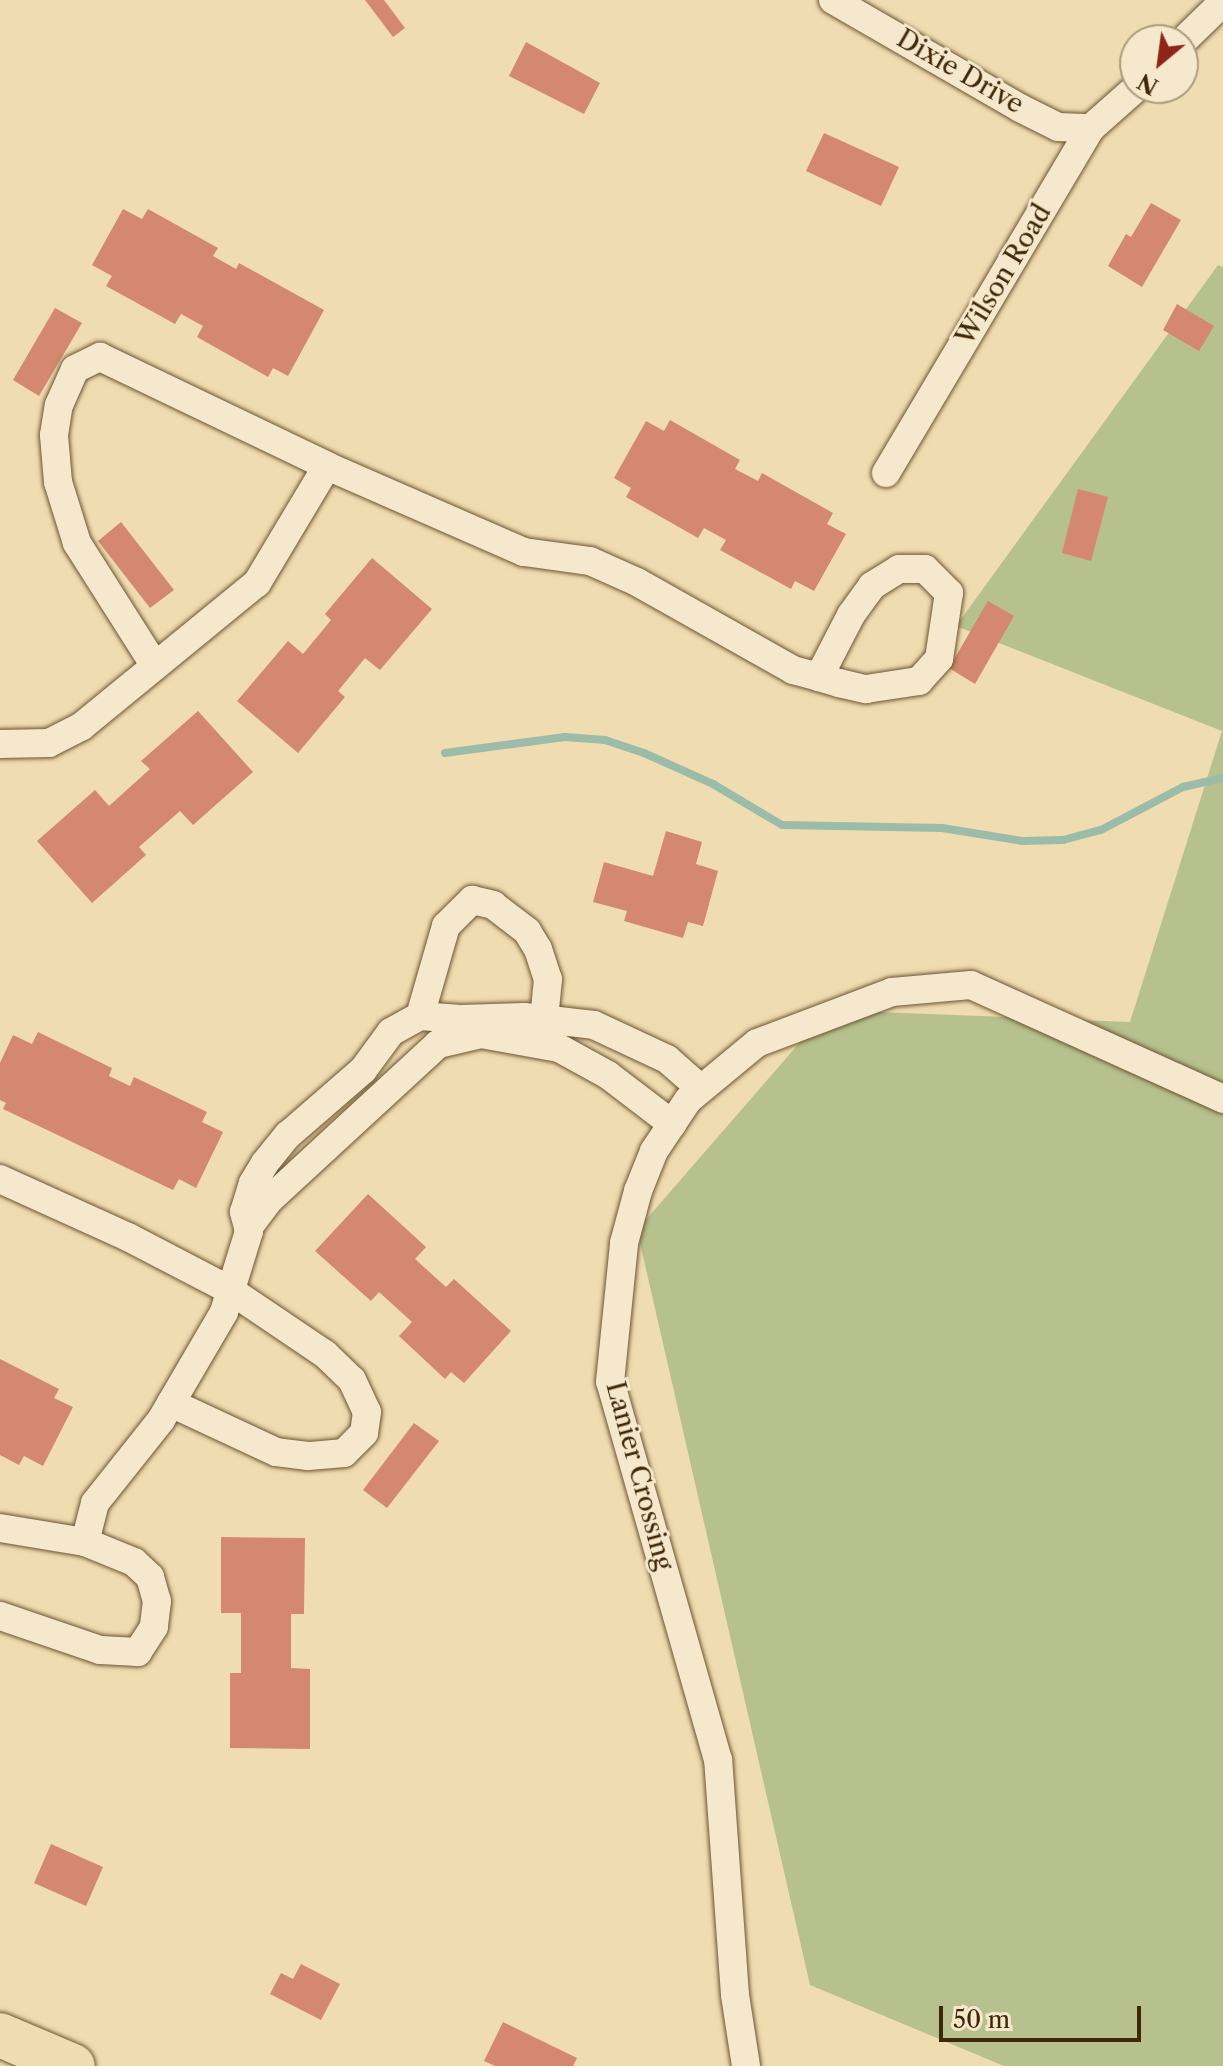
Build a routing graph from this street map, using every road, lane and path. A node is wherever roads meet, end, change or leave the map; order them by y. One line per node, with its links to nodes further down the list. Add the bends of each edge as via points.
1 (833, 0): 5 (street, Dixie Drive, via 1058,127)
2 (1223, 2): 3 (street)
3 (1199, 25)
4 (1119, 103): 5 (street, Wilson Road)
5 (1091, 128): 7 (street, Wilson Road)
6 (327, 466): 8 (street, via 257,583); 8 (street, via 100,357 75,369 59,405 54,435 58,482 77,543); 9 (street, via 524,552 590,561 793,670)
7 (886, 473)
8 (155, 666): 10 (street, via 82,726 49,743)
9 (819, 677): 9 (street, via 866,689 919,681 939,659 949,593 925,569 899,569 872,586)
10 (0, 744)
11 (420, 1016): 12 (street); 12 (street, via 446,926 472,900 493,905 527,931 538,949 548,979); 17 (street, via 391,1032 363,1070 288,1135 265,1163 244,1212)
12 (544, 1019): 13 (street, via 594,1025 635,1041 667,1059)
13 (701, 1089): 14 (street, Lanier Crossing, via 757,1043 815,1020 892,992 971,985); 15 (street, Lanier Crossing)
14 (1223, 1099)
15 (672, 1124): 17 (street, via 608,1075 559,1048 481,1034 438,1044 268,1201); 25 (street, Lanier Crossing, via 643,1178 624,1243 610,1382 718,1760 735,1995)
16 (0, 1179): 18 (street)
17 (248, 1228): 18 (street)
18 (230, 1290): 19 (street, via 224,1312); 19 (street, via 304,1338 352,1380 367,1412 364,1433 344,1453 276,1452)
19 (171, 1403): 21 (street, via 95,1503)
20 (0, 1528): 21 (street)
21 (85, 1542): 22 (street, via 134,1562 150,1577 157,1601 154,1627 138,1652 100,1650)
22 (0, 1616)
23 (0, 2035): 24 (highway)
24 (62, 2064)
25 (746, 2066)

